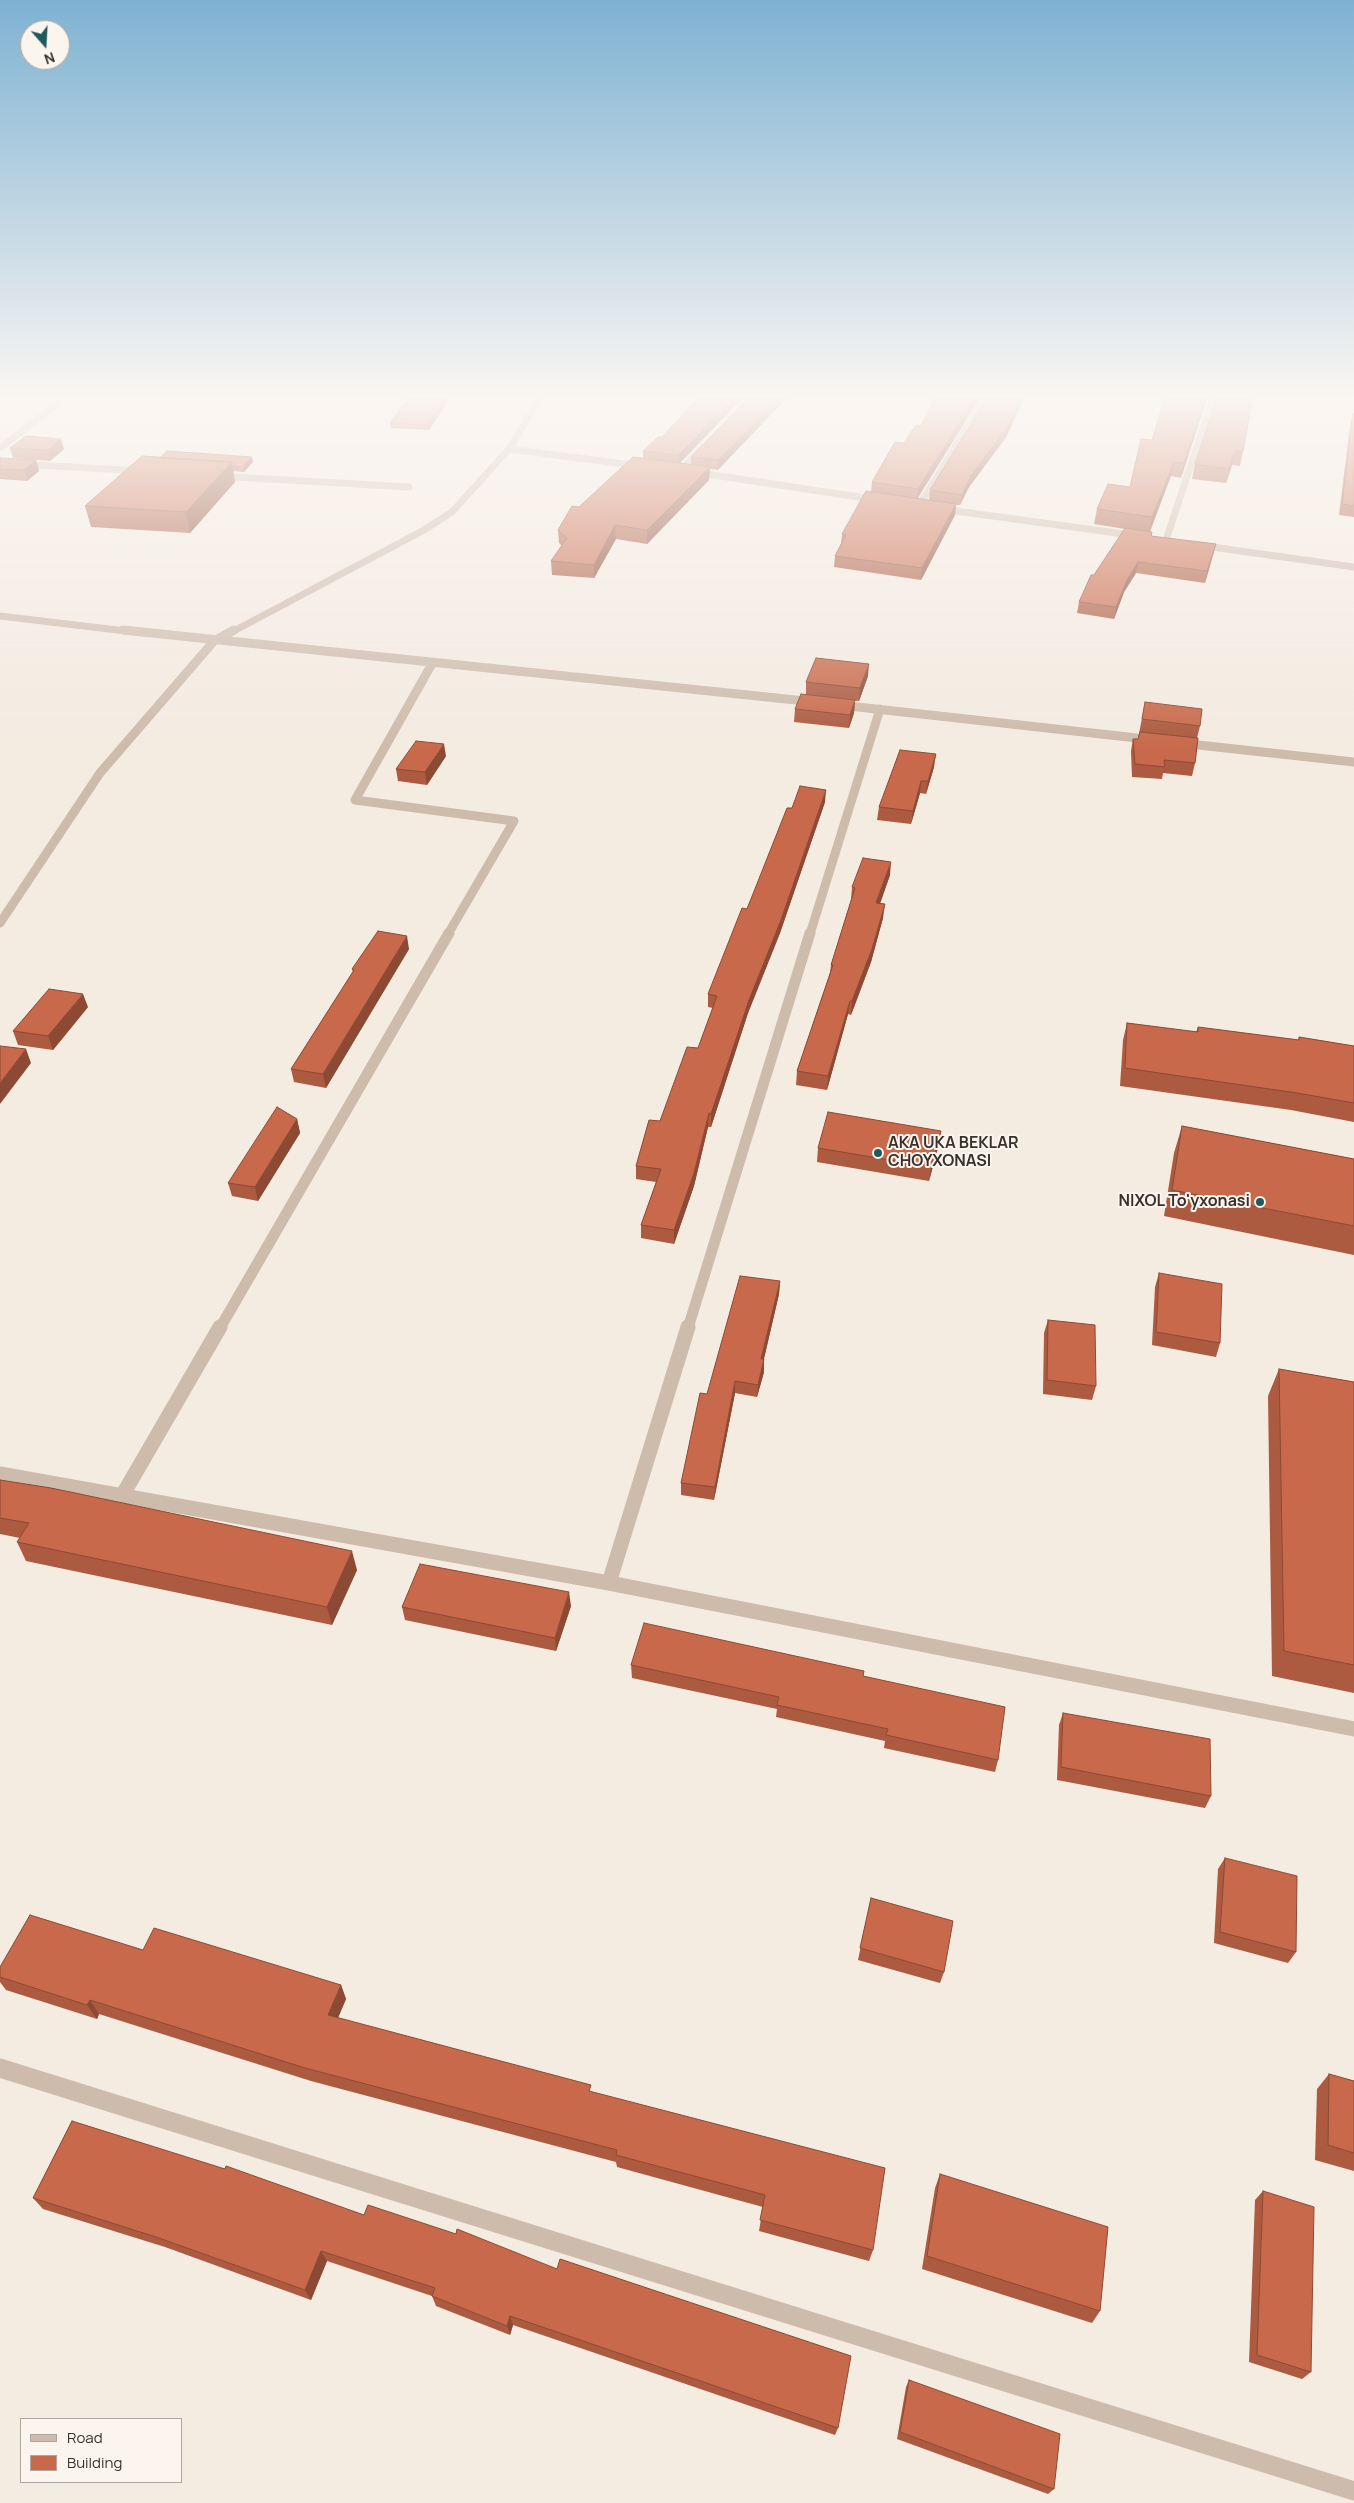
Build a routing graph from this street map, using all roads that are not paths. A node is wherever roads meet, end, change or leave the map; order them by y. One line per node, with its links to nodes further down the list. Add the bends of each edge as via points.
1 (448, 515): 11 (street)
2 (983, 515): 4 (street)
3 (1174, 515): 6 (street)
4 (1146, 537)
5 (1156, 538): 6 (street)
6 (1166, 540): 7 (street)
7 (1175, 541)
8 (1194, 544): 9 (street)
9 (1354, 567)
10 (0, 616): 11 (street)
11 (214, 641): 12 (street); 17 (street, via 100,773)
12 (433, 662): 13 (street); 19 (street, via 355,800 514,821)
13 (825, 703)
14 (834, 704): 15 (street)
15 (880, 709): 16 (street); 20 (street)
16 (1354, 762)
17 (0, 923)
18 (0, 1474): 19 (street)
19 (122, 1496): 20 (street)
20 (609, 1582): 21 (street)
21 (1354, 1729)
22 (0, 2068): 23 (street)
23 (1354, 2491)

